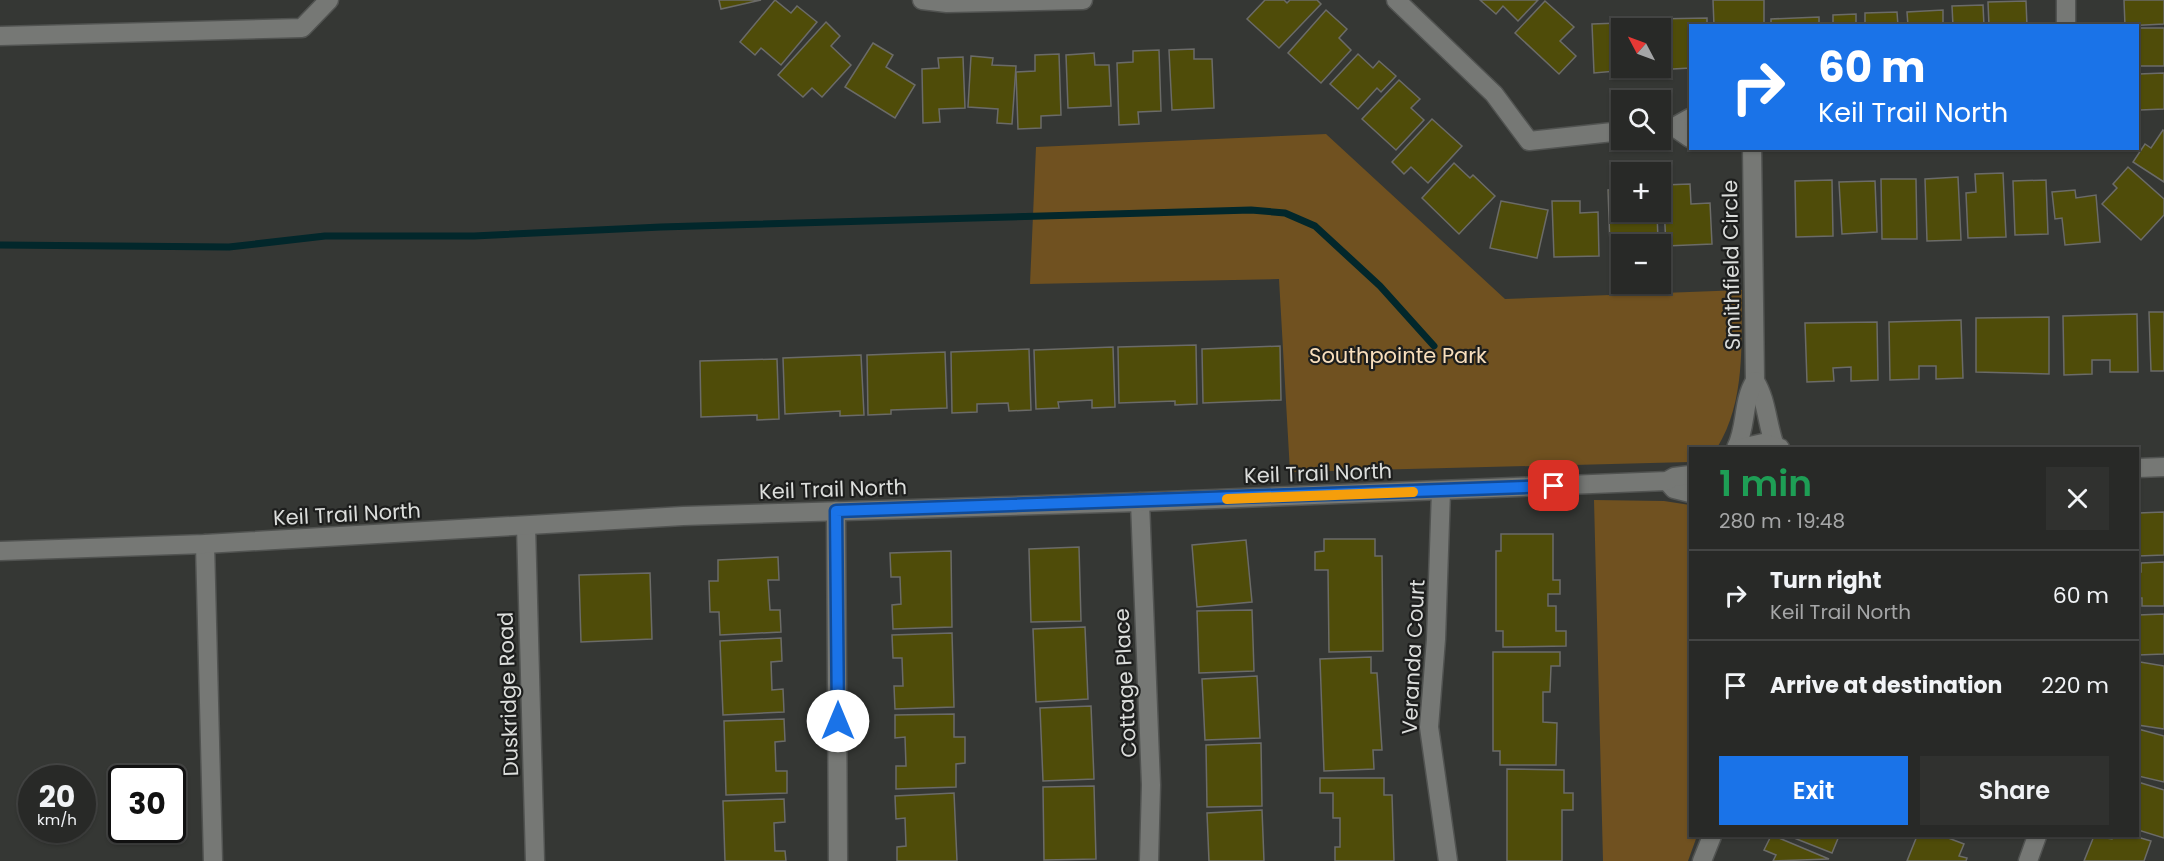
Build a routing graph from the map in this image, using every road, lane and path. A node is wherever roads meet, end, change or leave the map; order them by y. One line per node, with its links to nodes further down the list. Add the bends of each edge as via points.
1 (328, 0): 7 (street, via 302,28)
2 (922, 0): 3 (street)
3 (1083, 0)
4 (1396, 0): 11 (street, via 1494,94 1529,141)
5 (2066, 0): 6 (street)
6 (2066, 24)
7 (0, 36)
8 (1689, 118): 9 (street)
9 (1671, 126)
10 (1671, 130): 12 (street)
11 (1611, 131)
12 (1689, 138)
13 (1752, 150): 14 (street, Smithfield Circle)
14 (1755, 381): 15 (street, Smithfield Circle, via 1748,392 1742,436); 17 (street, Smithfield Circle, via 1762,392 1767,426)
15 (1736, 447)
16 (1744, 447): 17 (street)
17 (1777, 447)
18 (2164, 467): 19 (street)
19 (2139, 468)
20 (1689, 475): 21 (street, Keil Trail North)
21 (1667, 481): 22 (street, Keil Trail North); 23 (street, via 1674,489)
22 (1441, 491): 24 (street, Keil Trail North); 36 (street, Veranda Court, via 1429,727)
23 (1689, 493)
24 (1140, 502): 25 (street, Keil Trail North); 35 (street, Cottage Place, via 1152,785)
25 (836, 511): 26 (street, Keil Trail North); 34 (street)
26 (526, 526): 27 (street, Keil Trail North); 33 (street, Duskridge Road)
27 (205, 544): 28 (street, Keil Trail North); 32 (street)
28 (0, 551)
29 (1712, 837): 37 (street)
30 (2037, 837): 31 (street)
31 (2029, 859)
32 (213, 861)
33 (535, 861)
34 (838, 861)
35 (1149, 861)
36 (1448, 861)
37 (1702, 861)

